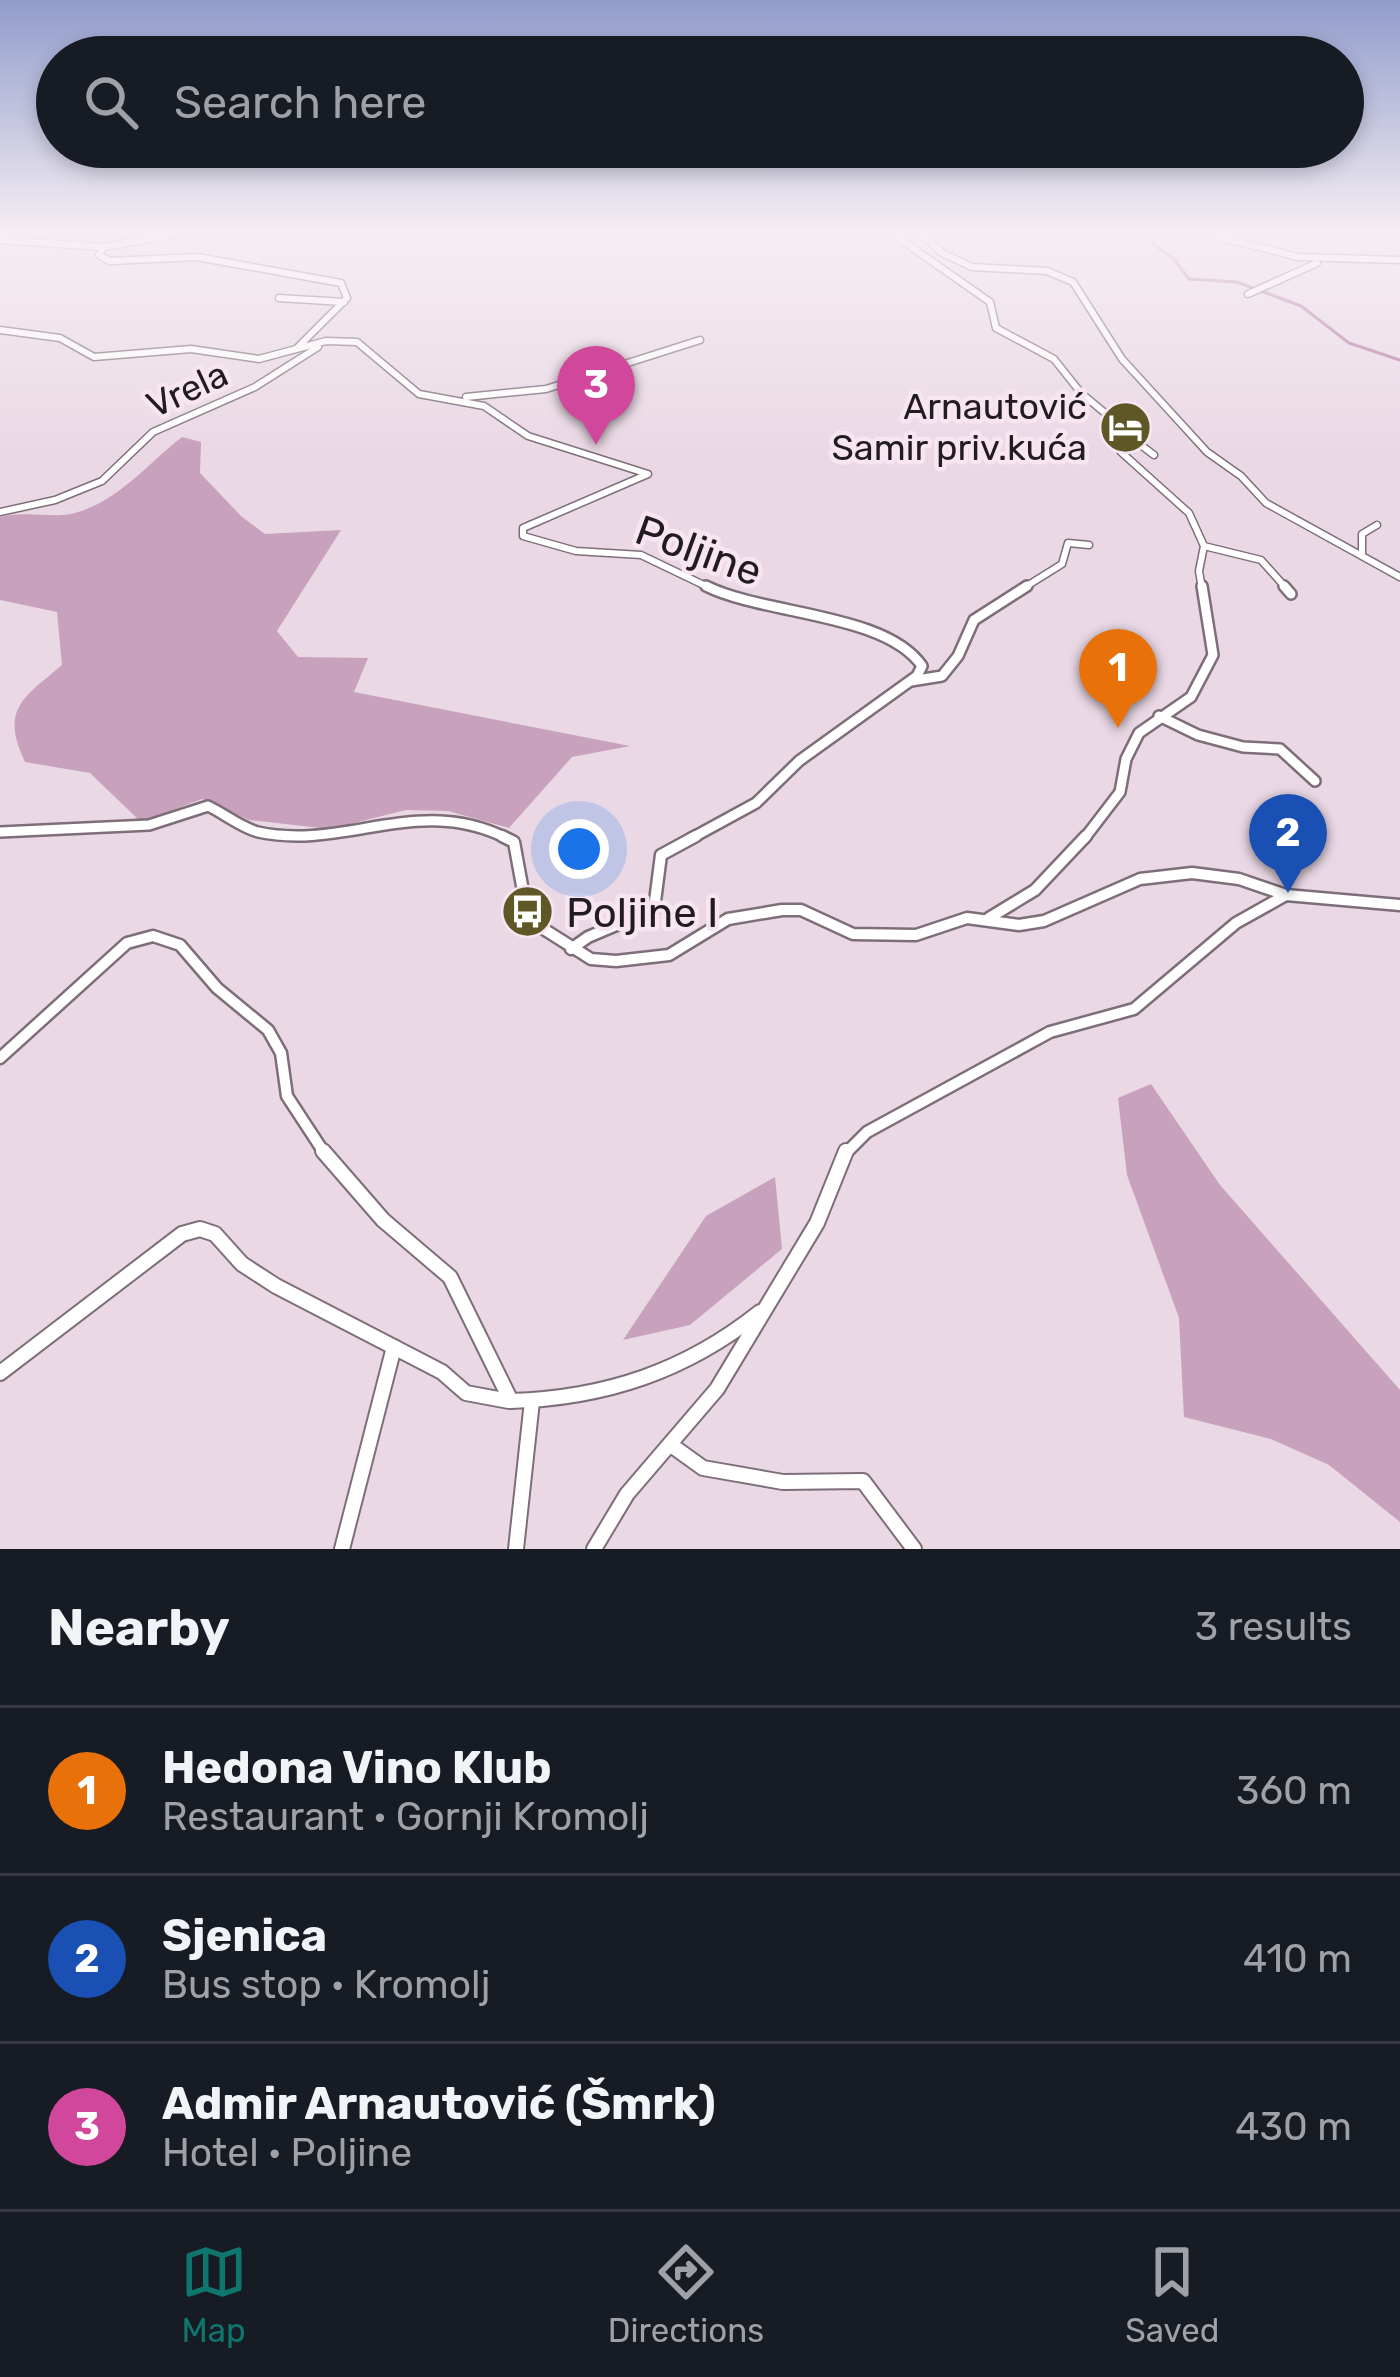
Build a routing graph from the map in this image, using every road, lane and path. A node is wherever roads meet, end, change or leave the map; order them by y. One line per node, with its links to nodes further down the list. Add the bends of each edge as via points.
1 (342, 304): 7 (street)
2 (991, 304): 9 (street, via 996,328 1054,359)
3 (1089, 304): 15 (street, via 1098,327 1207,452 1261,499 1336,546)
4 (0, 330): 7 (street, via 60,338 94,357 191,349 259,358)
5 (334, 340): 7 (street); 8 (street, Poljine, via 362,344 418,394); 11 (street, Vrela, via 208,411 153,432 102,481)
6 (700, 340): 8 (street, via 546,389)
7 (298, 346)
8 (448, 397): 18 (street, Poljine, via 484,406 544,442 648,473 524,528 523,536 576,551 641,555 734,600 871,631 913,653 922,666)
9 (1113, 424): 10 (street); 14 (street, via 1121,452 1189,513)
10 (1154, 454)
11 (0, 512)
12 (1377, 525): 15 (street, via 1362,534)
13 (1089, 545): 18 (street, via 1068,543 1062,564 974,620 943,676)
14 (1204, 546): 17 (street, via 1261,560); 19 (street, via 1199,572 1213,655 1191,697)
15 (1362, 553): 16 (street)
16 (1400, 577)
17 (1291, 594)
18 (911, 681): 25 (street, via 756,802 661,855 654,909 639,921)
19 (1160, 716): 20 (street, via 1198,735 1280,748); 24 (street, via 1139,733 1120,792 1077,848 1035,890)
20 (1315, 781)
21 (0, 832): 25 (street, via 149,825 208,806 235,826 265,833 465,821 514,842 525,902 542,928)
22 (1286, 895): 23 (street); 24 (street, via 1192,873 1140,879 1044,921); 27 (street, via 1236,923 1134,1009 1050,1032 867,1132 846,1151 817,1222)
23 (1400, 905)
24 (989, 918): 25 (street, via 874,936 782,910 728,919 669,955 616,962)
25 (571, 949)
26 (0, 1058): 30 (street, via 109,955 154,936 180,945 268,1030 281,1053 287,1096 337,1172 450,1277)
27 (760, 1312): 31 (street, via 731,1337 633,1385); 32 (street, via 717,1389)
28 (394, 1347): 29 (street, via 276,1286 200,1229 182,1234); 30 (street, via 466,1393); 33 (street)
29 (0, 1372)
30 (511, 1401): 31 (street)
31 (532, 1401): 34 (street)
32 (671, 1445): 35 (street, via 627,1494); 36 (street, via 703,1468 783,1482 863,1481)
33 (343, 1549)
34 (516, 1549)
35 (594, 1549)
36 (914, 1549)

